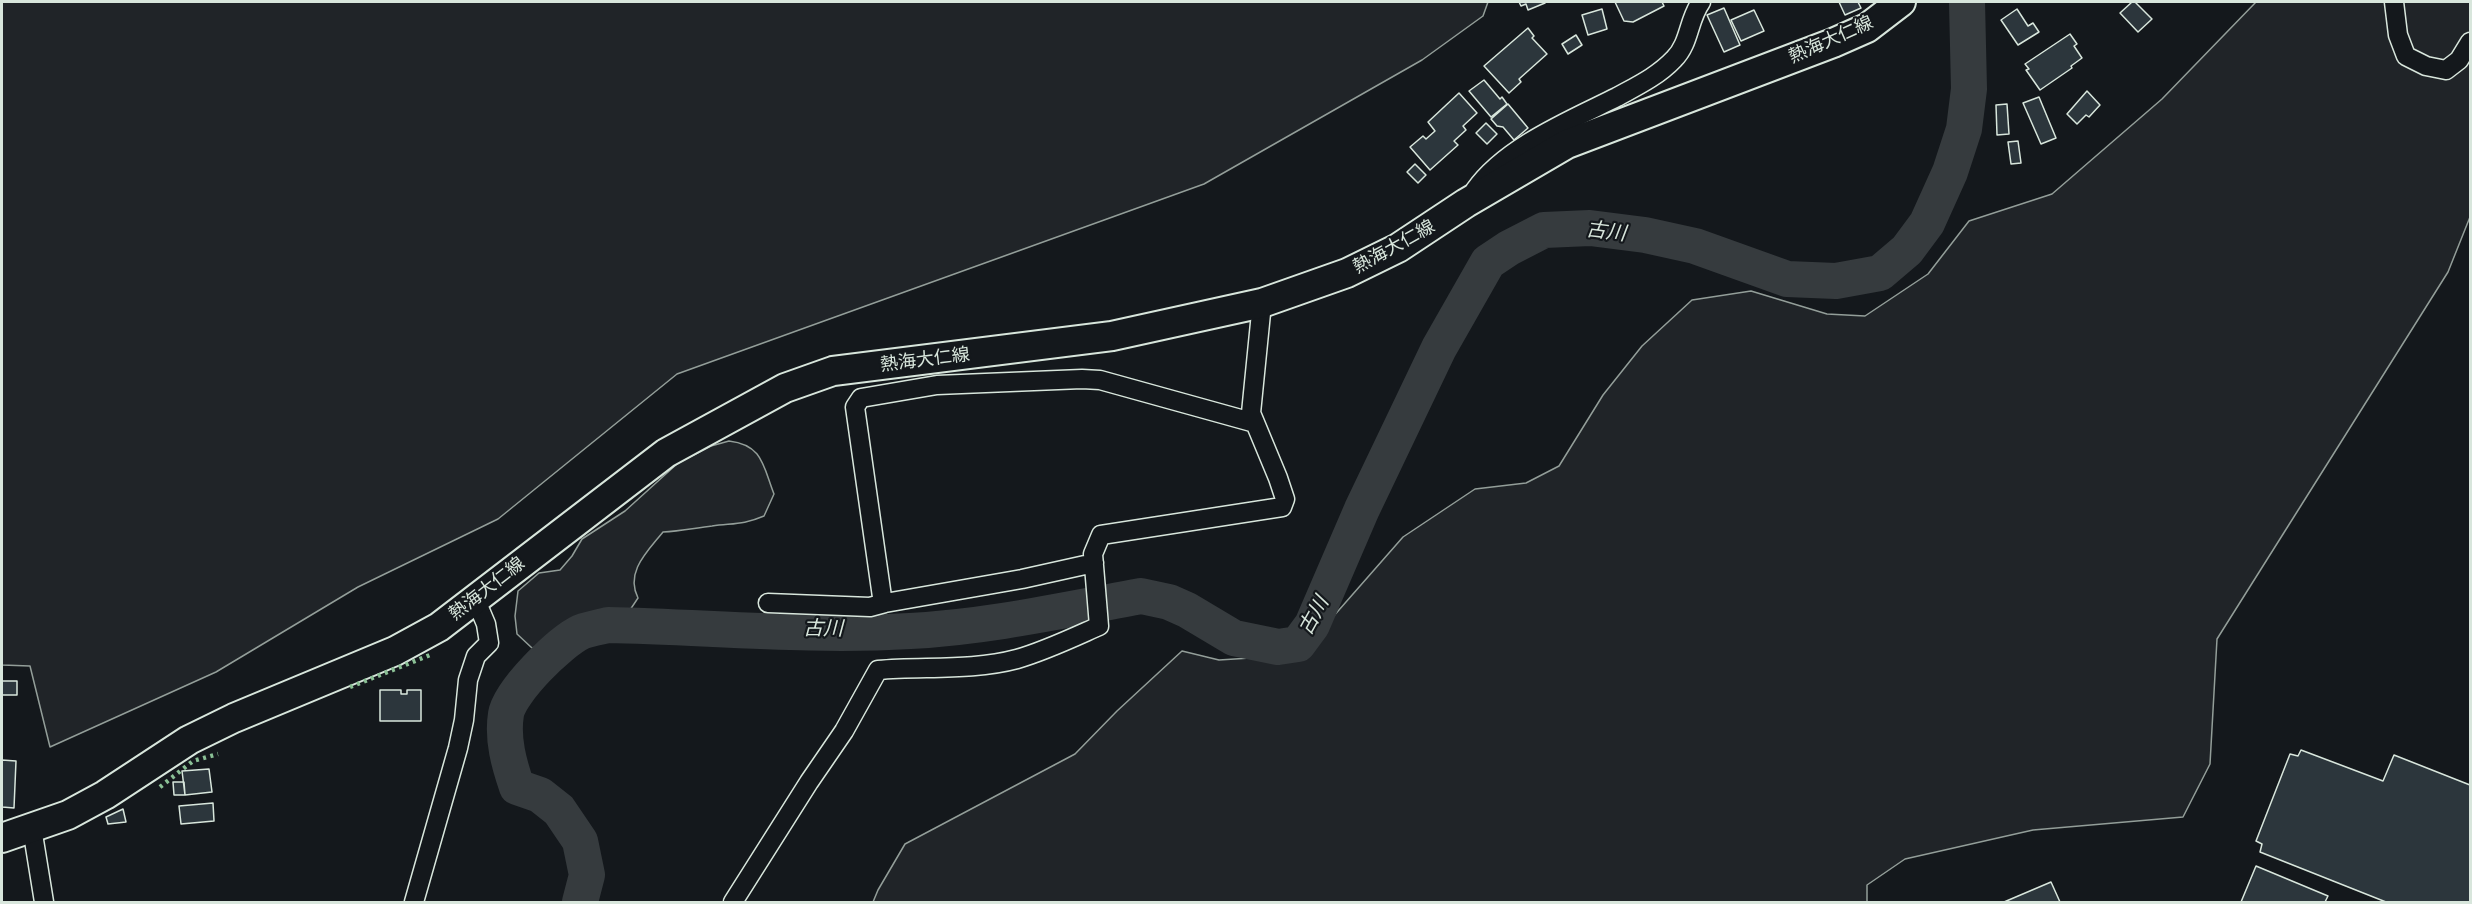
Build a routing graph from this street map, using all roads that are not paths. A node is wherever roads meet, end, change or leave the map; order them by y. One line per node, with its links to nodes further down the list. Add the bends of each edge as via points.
1 (1701, 2): 5 (street, via 1684,46 1674,60 1642,84 1502,161)
2 (1901, 2): 5 (main road, 熱海大仁線, via 1867,28 1833,43 1567,144)
3 (2394, 2): 4 (street, via 2398,34 2406,56 2446,70 2459,60)
4 (2470, 42)
5 (1466, 203): 6 (main road, 熱海大仁線, via 1368,263)
6 (1262, 303): 7 (street, via 1251,400); 9 (main road, 熱海大仁線, via 1112,336 833,371 785,388 666,453)
7 (1255, 423): 8 (street, via 1285,499 1282,507 1101,535 1093,554); 11 (street, via 1100,380 937,385 861,398 855,407)
8 (1094, 569): 11 (street); 16 (street, via 1099,626 1016,659 982,665 878,670 844,731)
9 (475, 598): 12 (main road, 熱海大仁線, via 439,627 395,651 234,718 189,740 105,795); 15 (street, via 489,643 476,656 468,680 458,748)
10 (768, 603): 11 (street, via 870,608)
11 (885, 603)
12 (32, 828): 13 (main road, 熱海大仁線); 14 (street)
13 (2, 838)
14 (44, 903)
15 (414, 903)
16 (733, 903)

